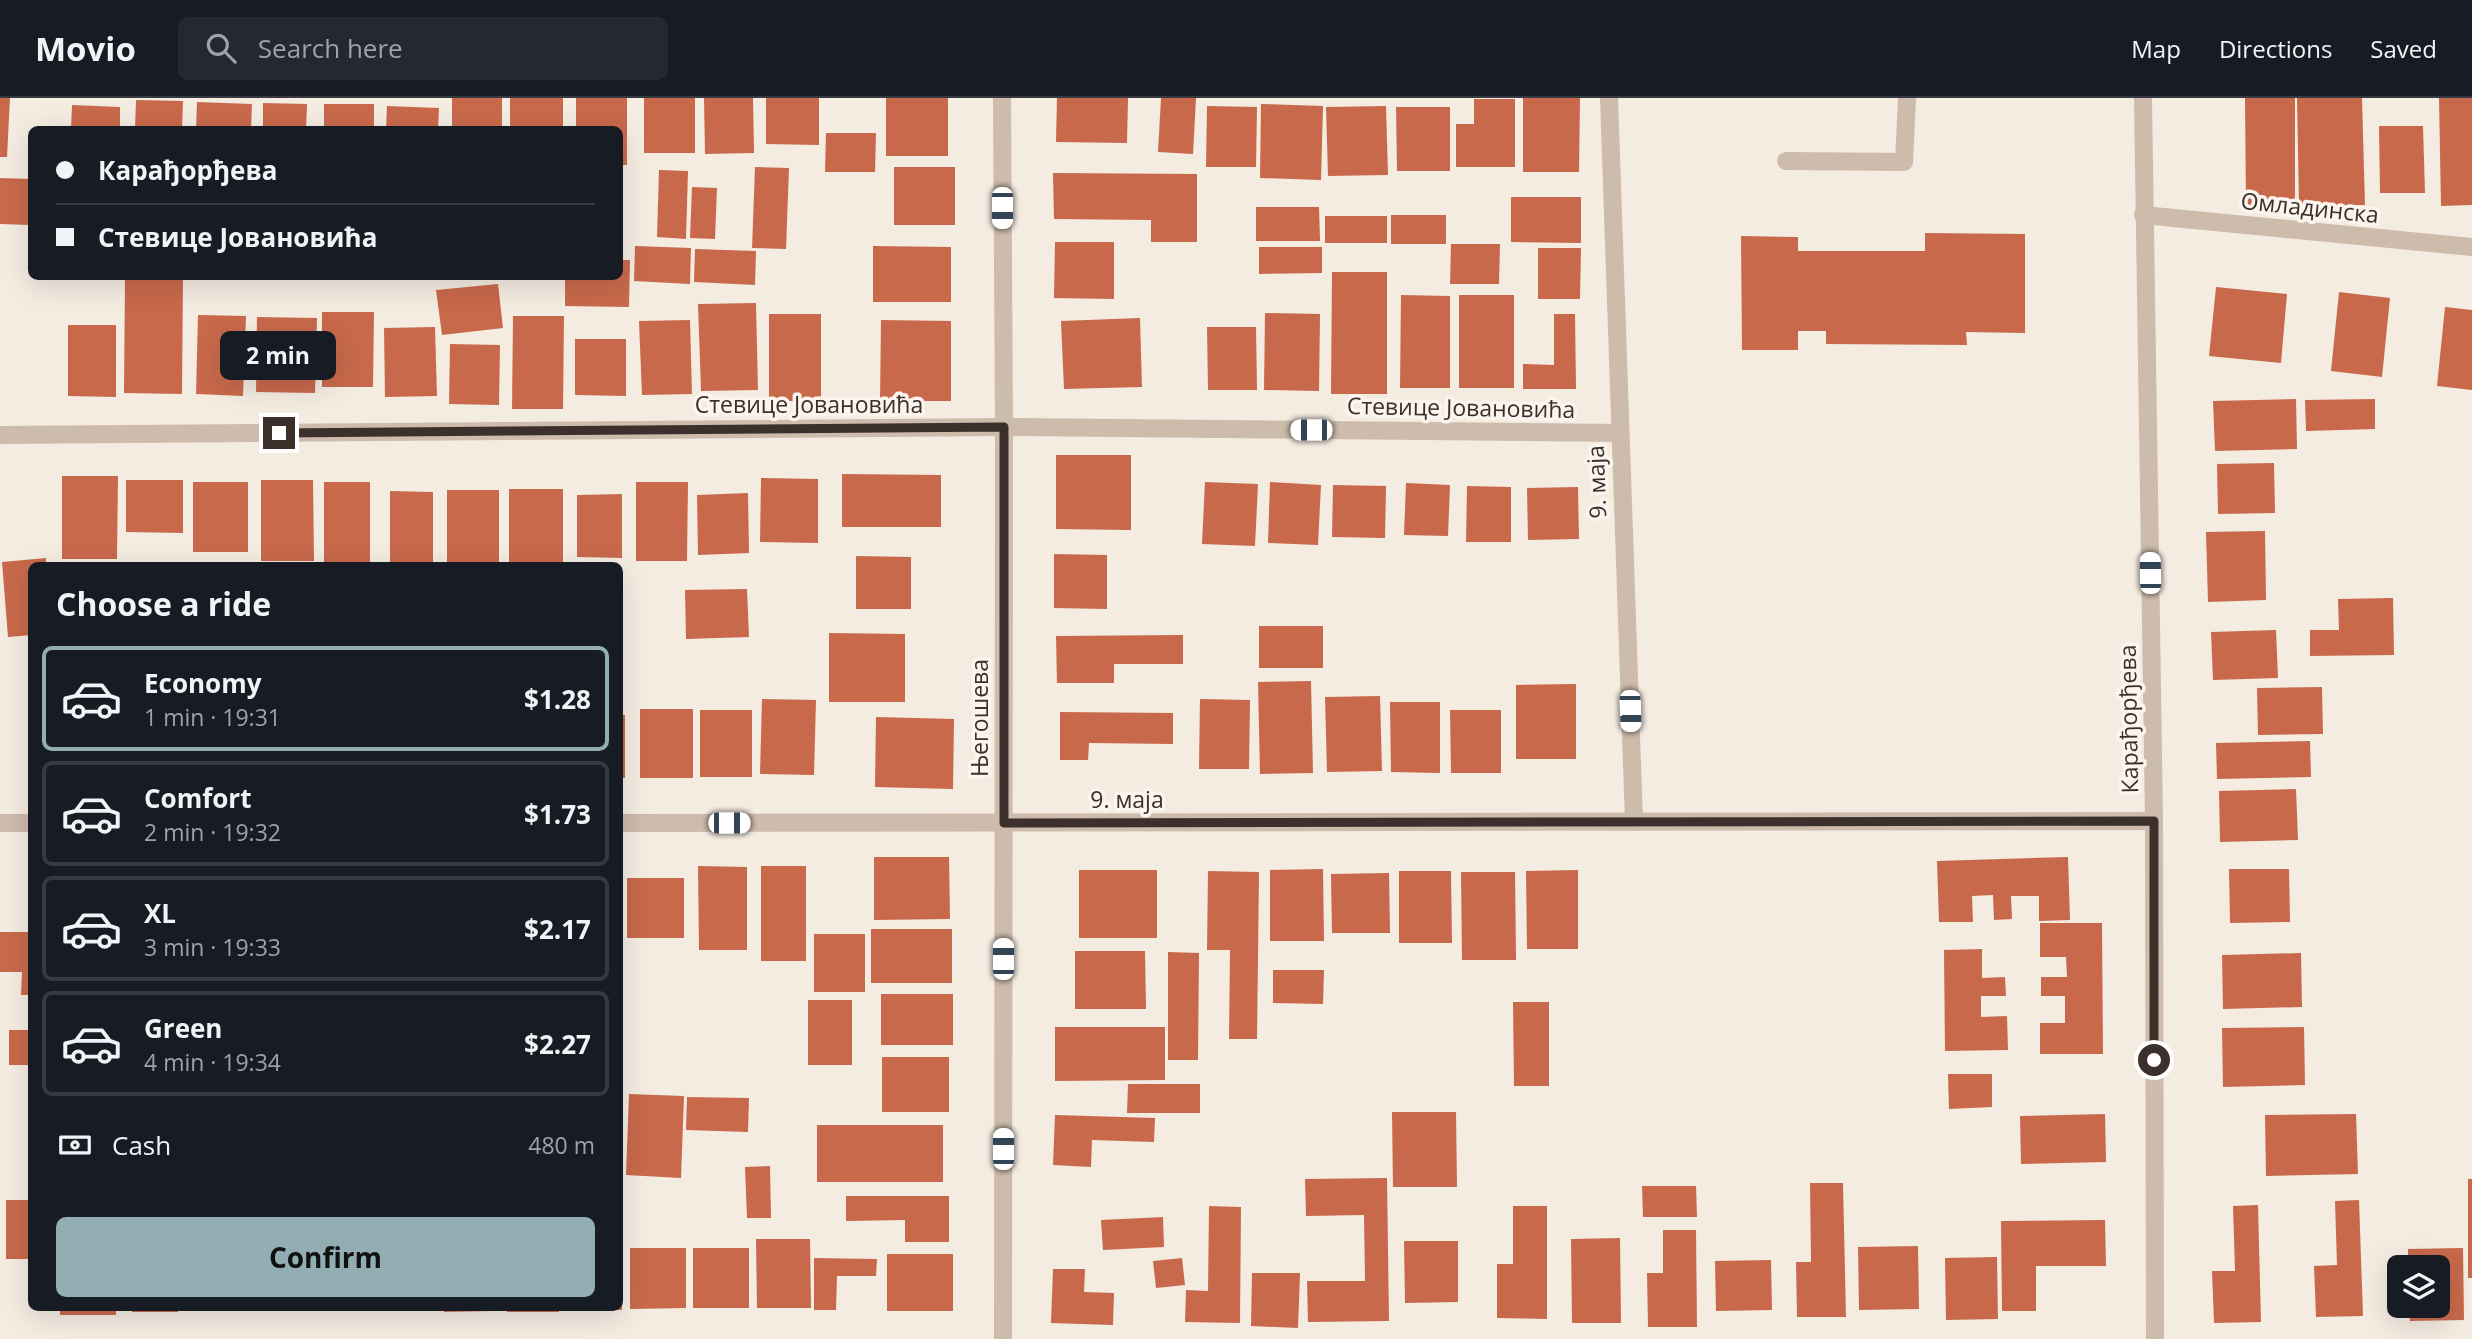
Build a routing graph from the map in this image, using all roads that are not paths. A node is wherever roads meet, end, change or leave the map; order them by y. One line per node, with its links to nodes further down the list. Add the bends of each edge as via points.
1 (1002, 98): 8 (street, Његошева)
2 (1609, 98): 9 (street, 9. маја)
3 (1907, 98): 5 (street, via 1904,162)
4 (2143, 98): 6 (street, Карађорђева)
5 (1786, 161)
6 (2143, 215): 7 (street, Омладинска); 11 (street, Карађорђева)
7 (2472, 247)
8 (1004, 427): 9 (street, Стевице Јовановића); 10 (street, Стевице Јовановића); 16 (street, Његошева)
9 (1619, 433): 12 (street, 9. маја)
10 (0, 435)
11 (2154, 821): 12 (street, 9. маја); 18 (street, Карађорђева)
12 (1634, 822): 16 (street, 9. маја)
13 (0, 823): 14 (street)
14 (28, 823)
15 (623, 823): 16 (street, 9. маја)
16 (1004, 823): 17 (street, Његошева)
17 (1003, 1339)
18 (2155, 1339)

